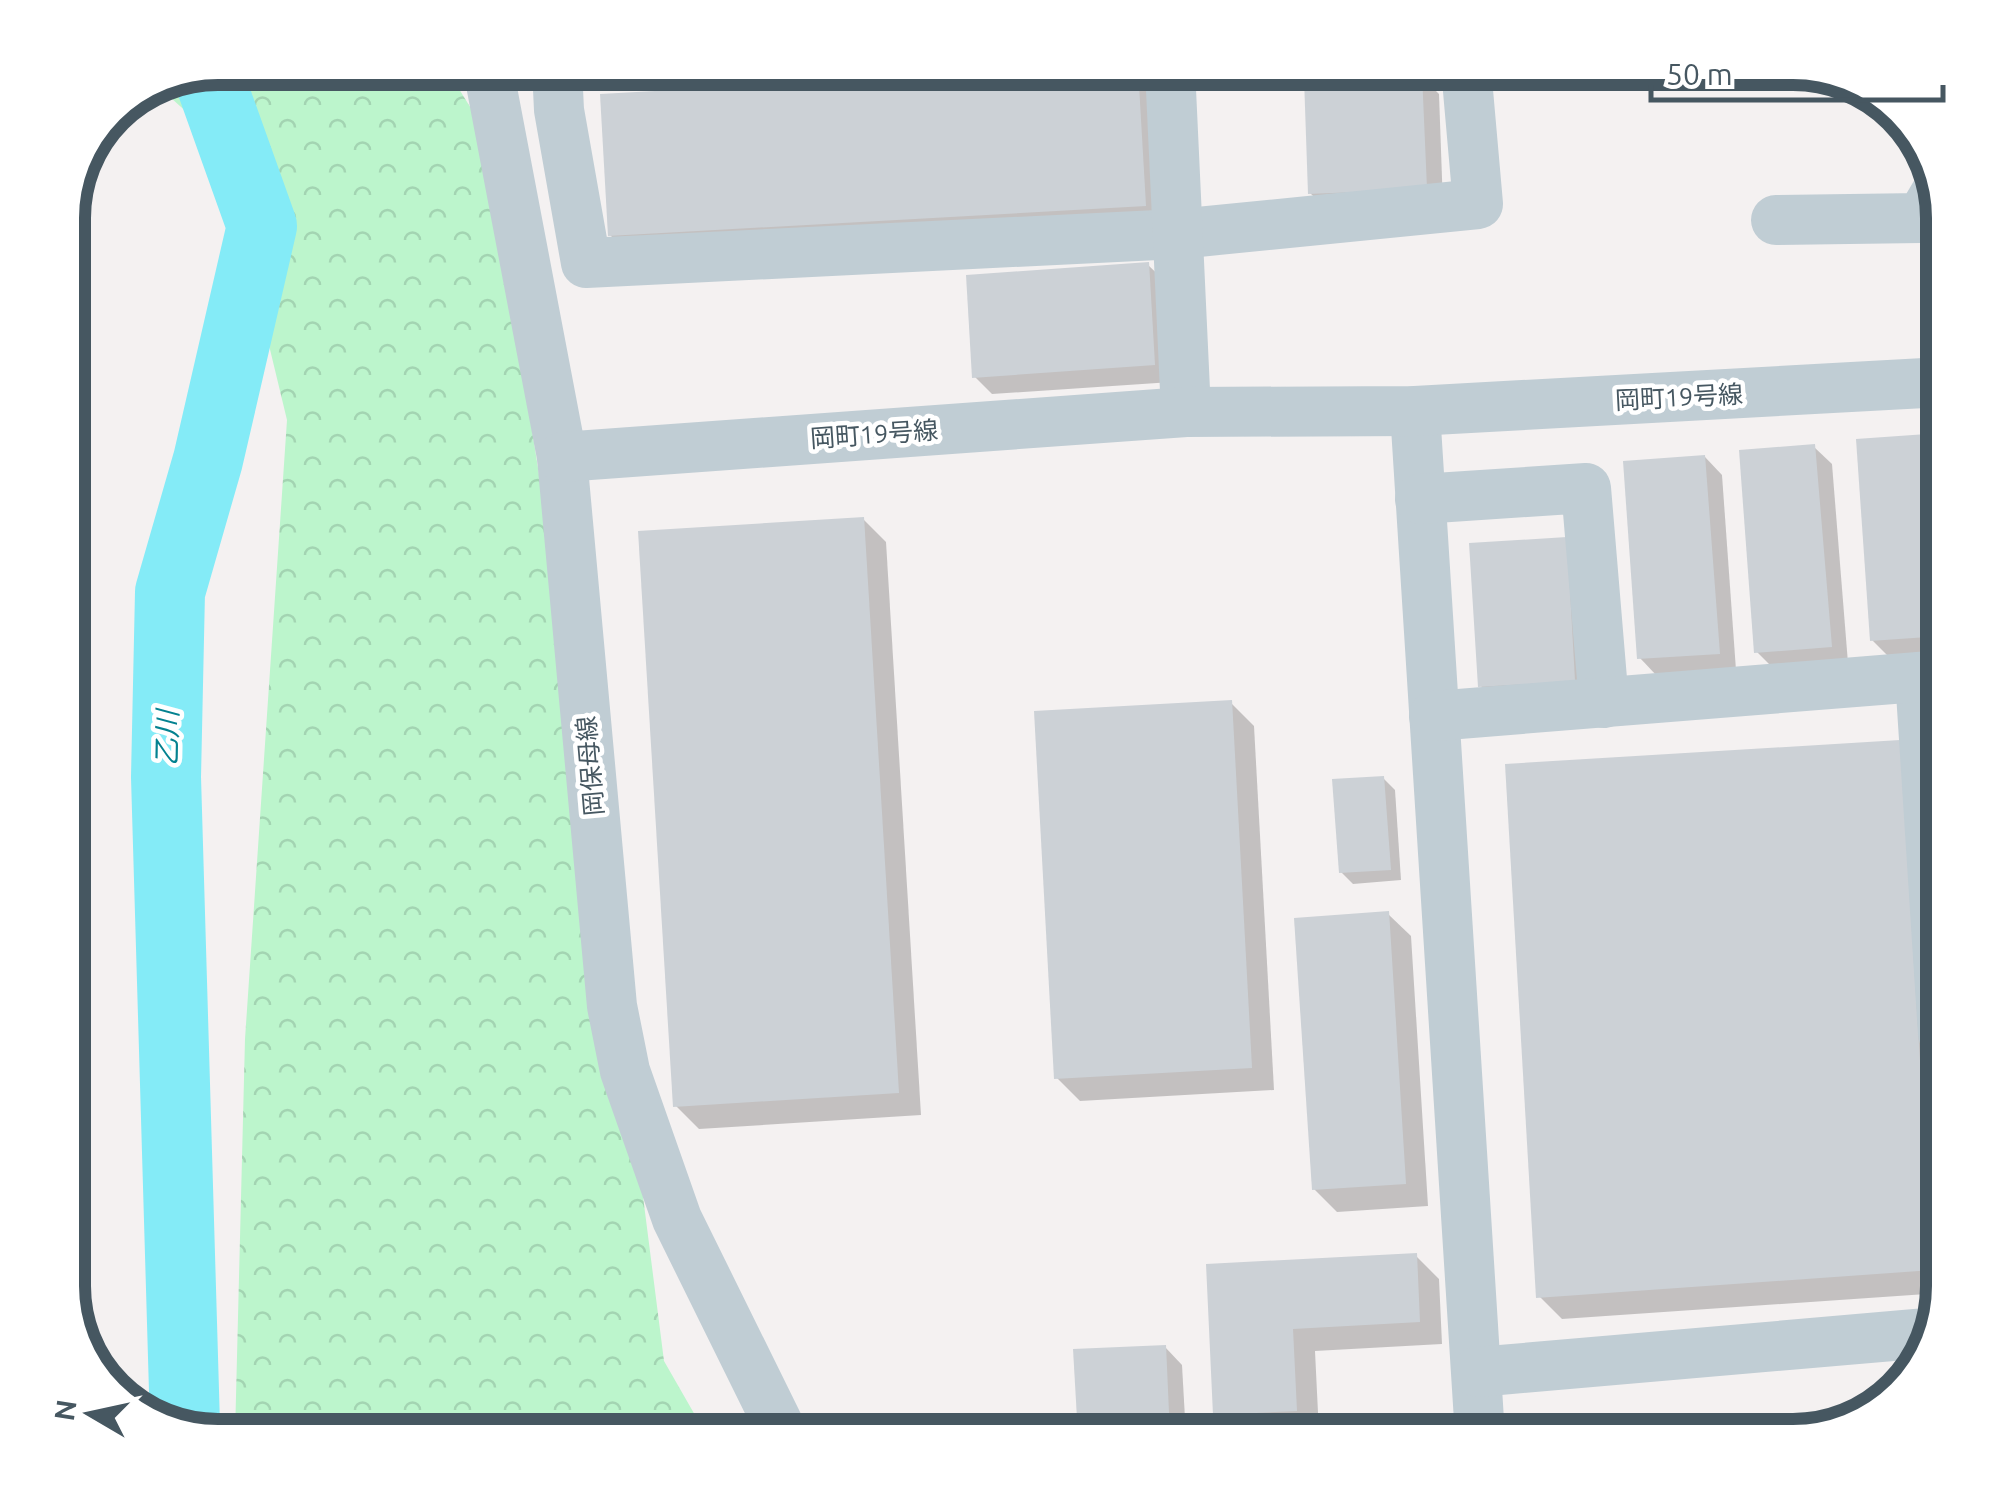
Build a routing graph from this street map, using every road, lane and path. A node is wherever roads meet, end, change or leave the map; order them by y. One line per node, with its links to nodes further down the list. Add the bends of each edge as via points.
1 (491, 85): 11 (street, 岡保母線)
2 (558, 85): 7 (street, via 586,263)
3 (1171, 85): 7 (street)
4 (1468, 85): 7 (street, via 1478,204)
5 (1926, 210): 6 (street, via 1921,218)
6 (1776, 220)
7 (1178, 234): 10 (street)
8 (1926, 383): 9 (street, 岡町19号線)
9 (1414, 411): 10 (street, 岡町19号線); 12 (street)
10 (1186, 412): 11 (street, 岡町19号線)
11 (562, 457): 18 (street, 岡保母線, via 612,1006 624,1071 677,1219)
12 (1420, 499): 14 (street, via 1586,488); 15 (street)
13 (1926, 676): 14 (street)
14 (1604, 702): 15 (street)
15 (1434, 716): 17 (street)
16 (1916, 1335): 17 (street)
17 (1477, 1372): 19 (street)
18 (776, 1419)
19 (1479, 1419)

